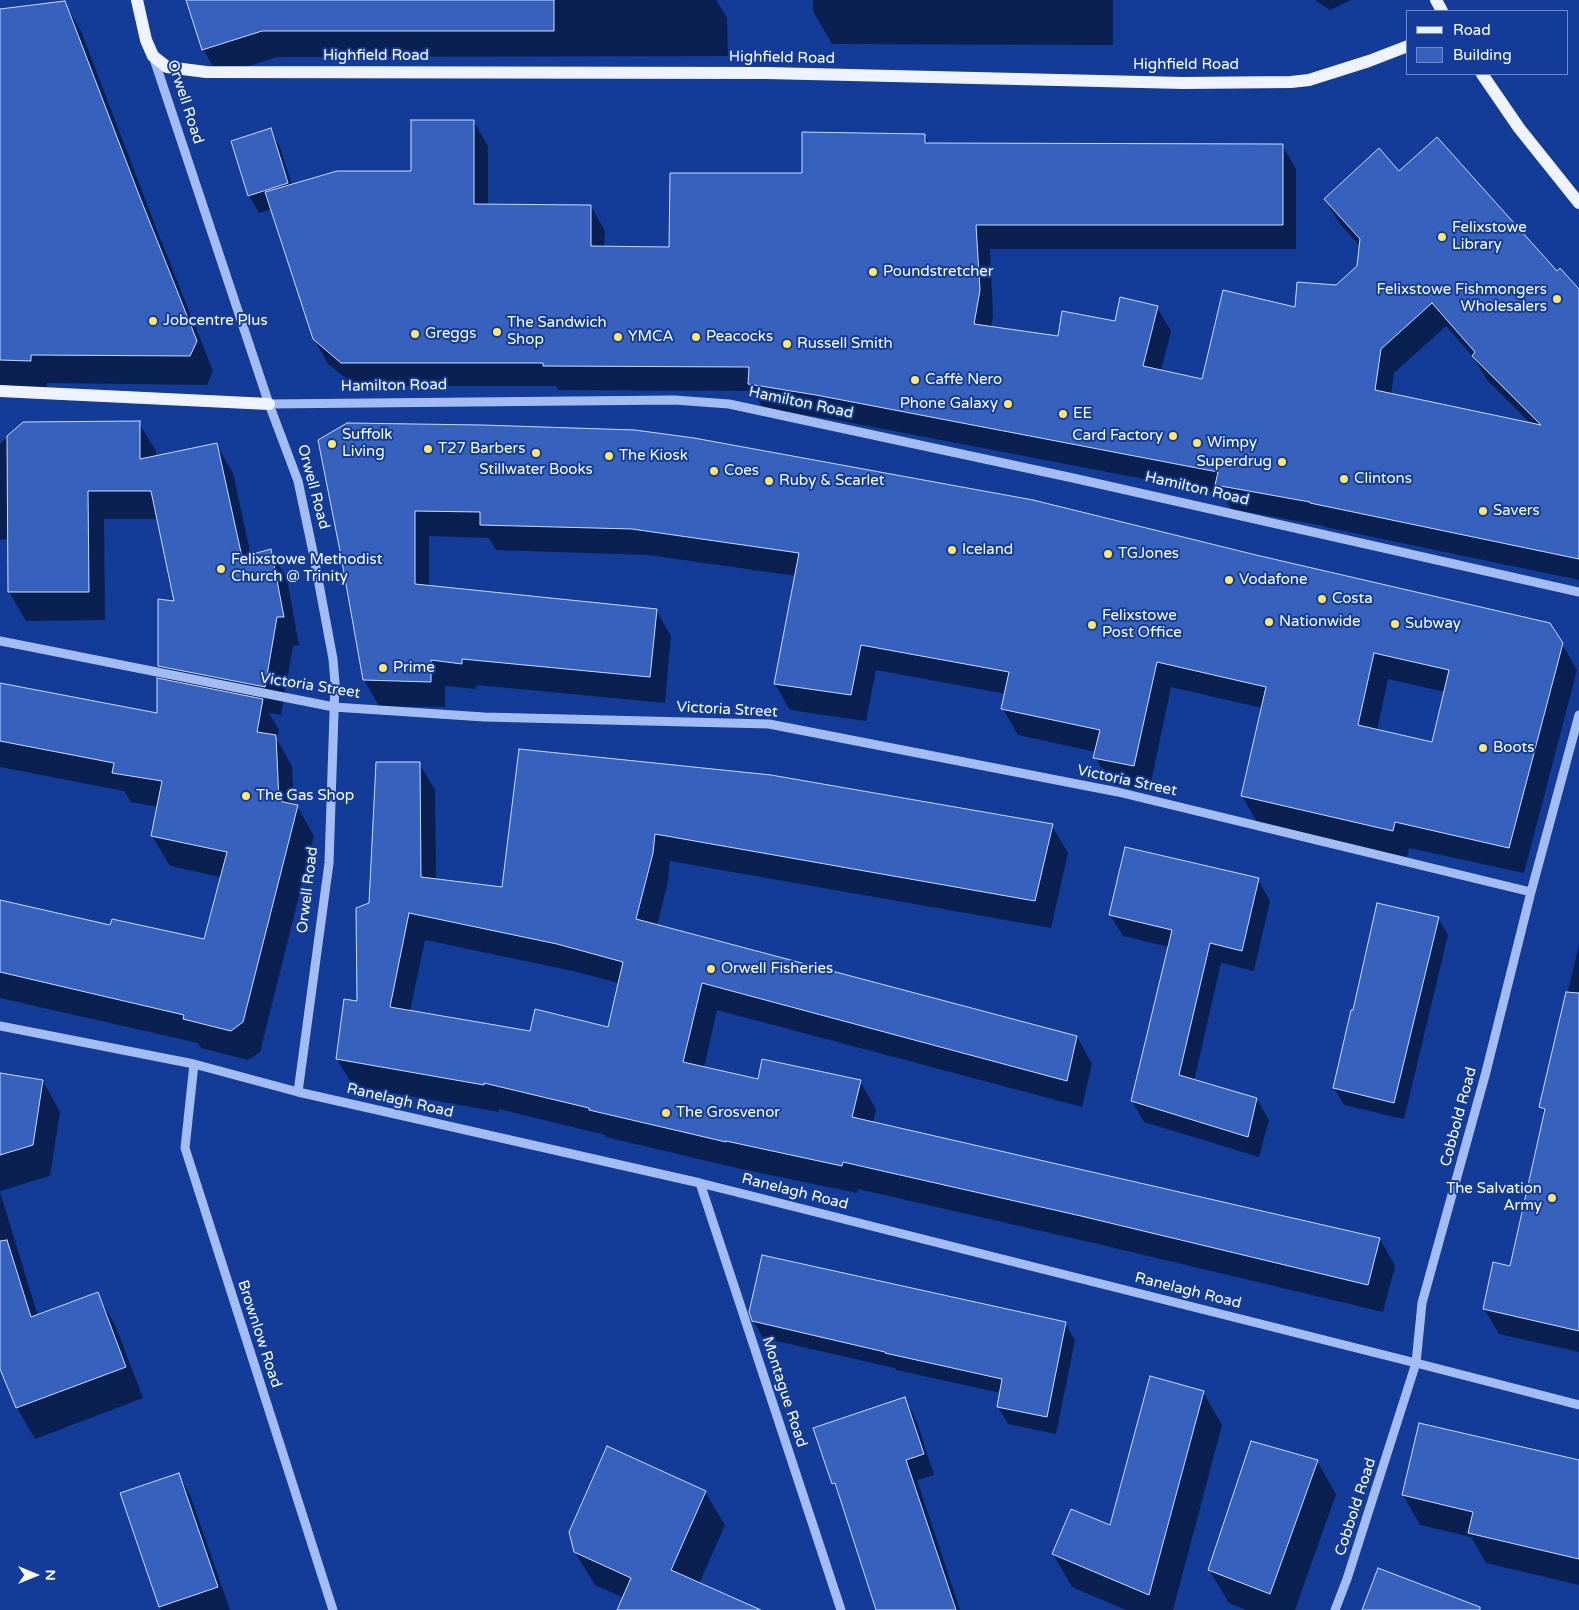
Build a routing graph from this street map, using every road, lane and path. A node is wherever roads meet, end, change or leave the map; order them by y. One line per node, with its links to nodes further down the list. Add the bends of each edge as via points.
1 (137, 0): 3 (main road, Orwell Road)
2 (1406, 47): 3 (main road, Highfield Road, via 1309,80 1261,82 758,73 206,72 168,67)
3 (153, 56): 7 (street, Orwell Road)
4 (1483, 75): 5 (main road, via 1519,128)
5 (1579, 204)
6 (0, 391): 7 (main road, Hamilton Road)
7 (269, 404): 8 (street, Hamilton Road, via 674,400 729,404); 10 (street, Orwell Road, via 298,481 333,659)
8 (1579, 592)
9 (0, 641): 10 (street, Victoria Street)
10 (334, 707): 12 (street, Victoria Street, via 484,716 769,724 1118,792); 15 (street, Orwell Road, via 329,863)
11 (1579, 715): 12 (street, Cobbold Road)
12 (1531, 892): 17 (street, Cobbold Road, via 1486,1072 1422,1303)
13 (0, 1026): 14 (street, Ranelagh Road)
14 (194, 1064): 15 (street, Ranelagh Road); 19 (street, Brownlow Road, via 185,1148)
15 (298, 1092): 16 (street, Ranelagh Road)
16 (700, 1183): 17 (street, Ranelagh Road); 20 (street, Montague Road)
17 (1416, 1363): 18 (street, Ranelagh Road); 21 (street, Cobbold Road, via 1348,1579)
18 (1579, 1405)
19 (333, 1610)
20 (841, 1610)
21 (1335, 1610)

